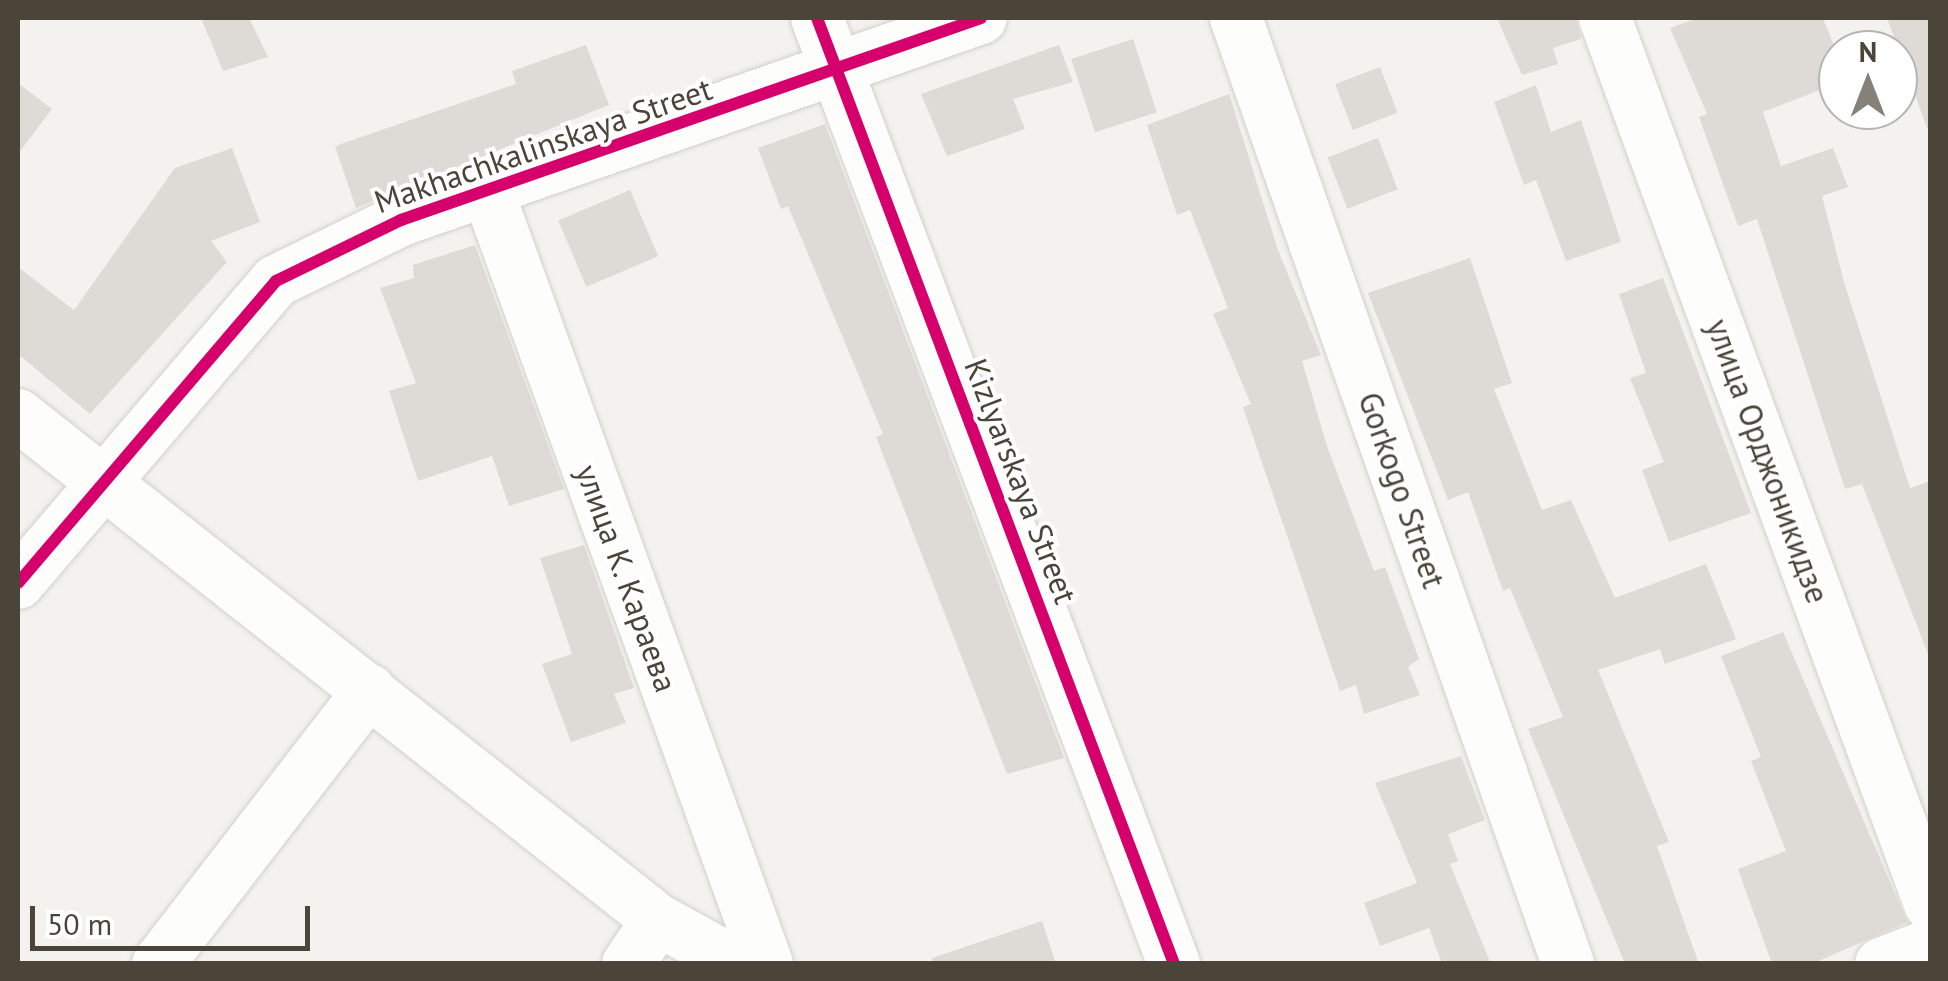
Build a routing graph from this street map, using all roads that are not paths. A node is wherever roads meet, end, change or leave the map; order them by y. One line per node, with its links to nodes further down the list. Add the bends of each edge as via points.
1 (817, 18): 5 (street, Kizlyarskaya Street)
2 (982, 18): 5 (street, Makhachkalinskaya Street)
3 (1236, 18): 19 (street, Gorkogo Street)
4 (1605, 18): 11 (street, улица Орджоникидзе)
5 (837, 71): 6 (street, Makhachkalinskaya Street); 18 (street, Kizlyarskaya Street)
6 (488, 192): 8 (street, Makhachkalinskaya Street, via 401,220 276,281); 17 (street, улица К. Караева)
7 (18, 415): 8 (street)
8 (104, 483): 9 (street, Makhachkalinskaya Street); 10 (street)
9 (18, 583)
10 (370, 690): 12 (street); 14 (street)
11 (1930, 904)
12 (658, 920): 15 (street); 16 (street)
13 (1930, 945): 20 (street)
14 (158, 964)
15 (628, 964)
16 (738, 964)
17 (766, 964)
18 (1174, 964)
19 (1568, 964)
20 (1880, 964)

